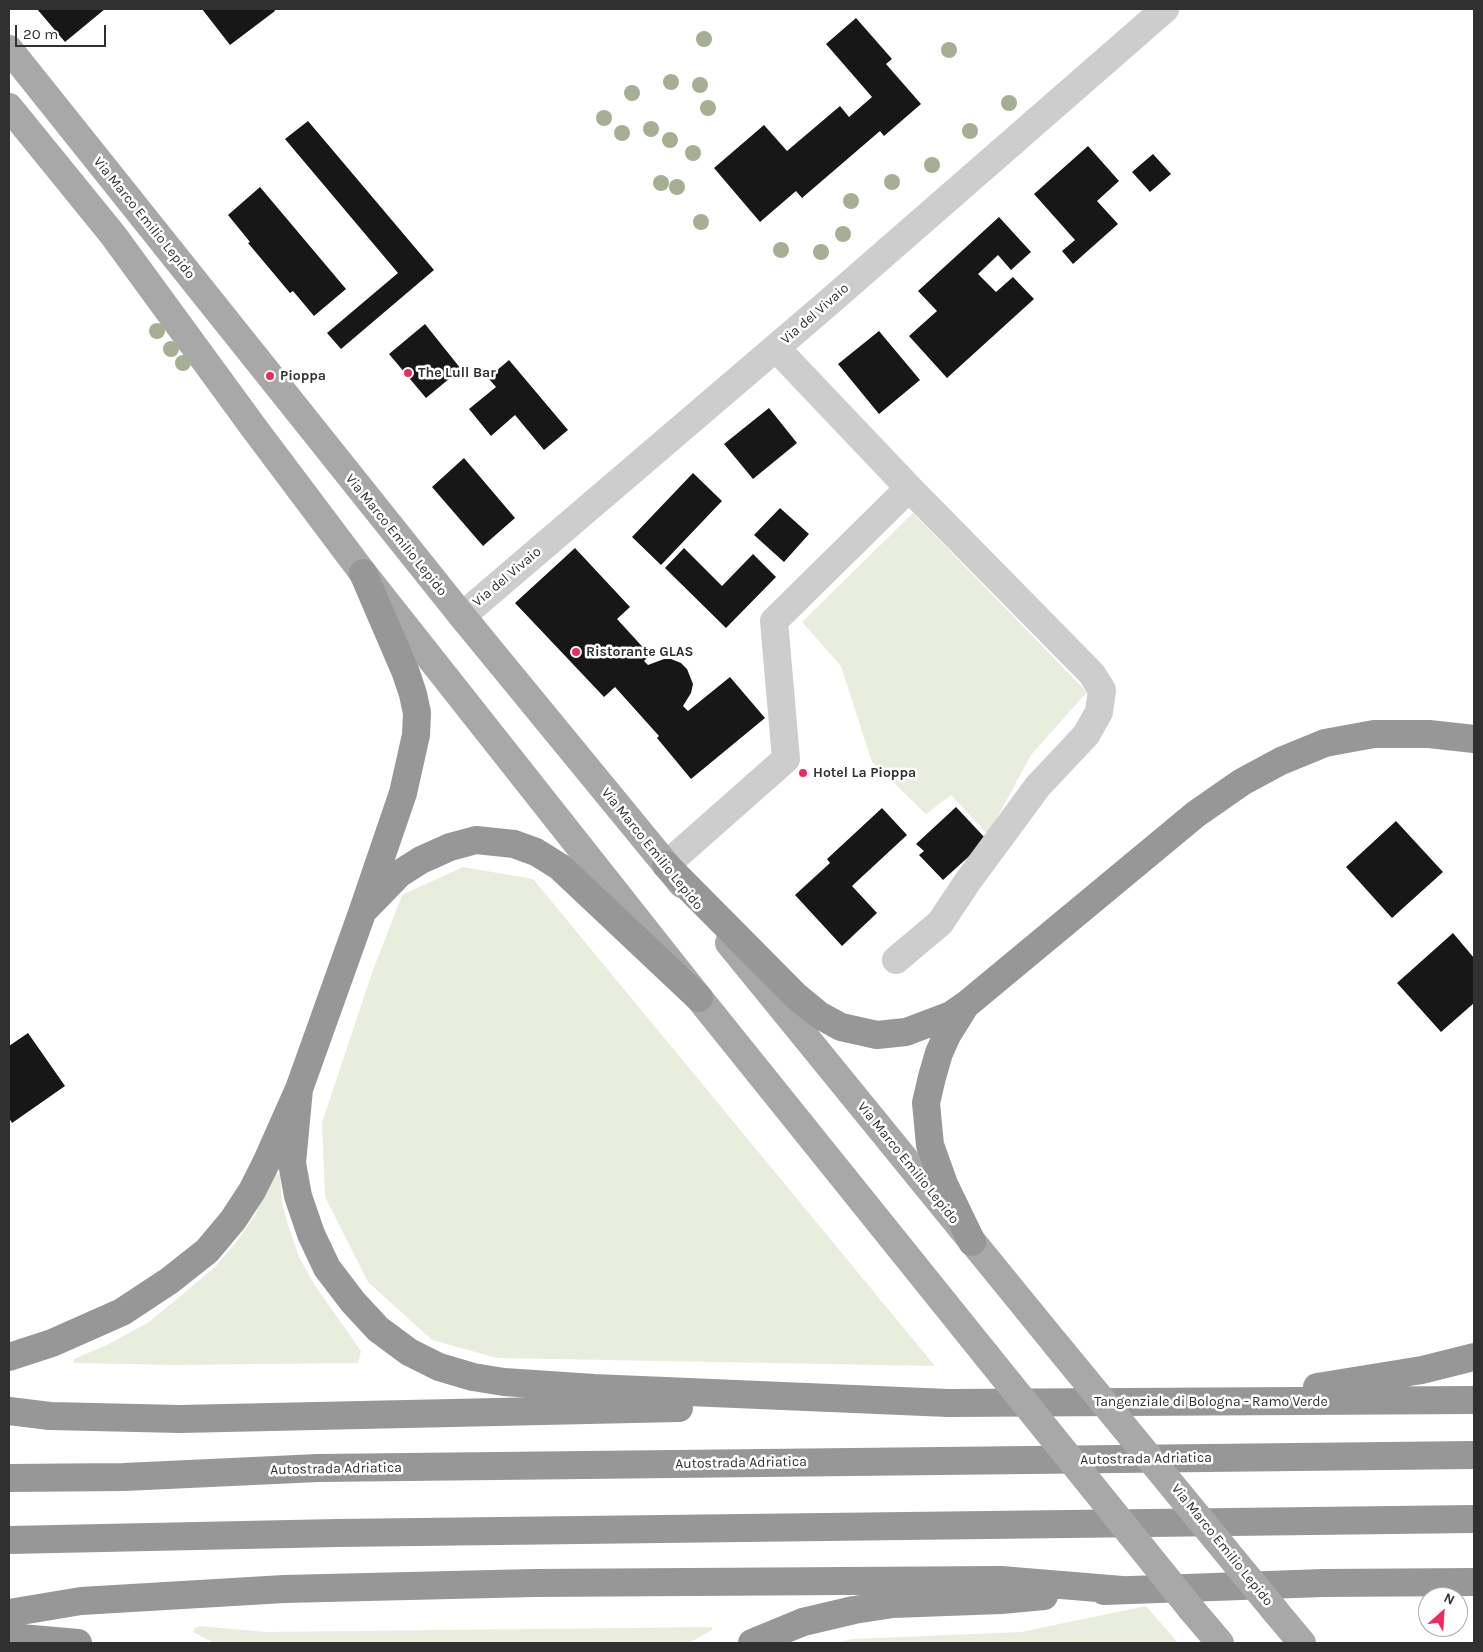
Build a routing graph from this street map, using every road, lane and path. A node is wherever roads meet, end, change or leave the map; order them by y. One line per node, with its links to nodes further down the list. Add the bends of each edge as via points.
1 (1166, 9): 4 (street, Via del Vivaio)
2 (9, 49): 7 (main road, Via Marco Emilio Lepido)
3 (9, 107): 6 (main road, via 113,235)
4 (776, 348): 5 (street); 7 (street, Via del Vivaio)
5 (909, 488): 9 (street, via 774,621 786,759); 11 (street, via 1092,674 1102,690 1099,712 1086,735 1038,786 940,923)
6 (363, 573): 10 (highway, via 406,673 417,713 416,735 405,785); 12 (main road)
7 (462, 616): 9 (main road, Via Marco Emilio Lepido)
8 (1474, 739): 13 (highway, via 1430,734 1374,734 1325,743 1281,761 1196,814)
9 (666, 865): 13 (highway, via 796,996 841,1027 877,1035 906,1032 951,1015); 15 (main road, Via Marco Emilio Lepido)
10 (362, 913): 12 (highway, via 399,874 450,846 476,840 514,844 536,852 560,867); 14 (highway)
11 (896, 960)
12 (699, 998): 36 (main road, bridge)
13 (967, 1004): 15 (highway, via 939,1053 926,1103 930,1145 944,1184)
14 (299, 1089): 16 (highway, via 252,1191 233,1220 206,1251 169,1281 122,1312 52,1343); 20 (highway, via 292,1163 298,1196 327,1268 378,1329 409,1352 438,1367 474,1378 504,1382)
15 (972, 1242): 37 (main road, Via Marco Emilio Lepido, bridge)
16 (9, 1357)
17 (1474, 1357): 19 (highway, via 1366,1380)
18 (1474, 1400): 19 (highway, Tangenziale di Bologna - Ramo Verde)
19 (1176, 1402): 20 (highway, Tangenziale di Bologna - Ramo Verde)
20 (948, 1403): 21 (highway, via 180,1419 50,1416)
21 (9, 1411)
22 (1474, 1455): 24 (highway, Autostrada Adriatica, via 318,1468)
23 (9, 1466): 24 (highway)
24 (124, 1477): 25 (highway, Autostrada Adriatica)
25 (9, 1478)
26 (1474, 1519): 27 (highway)
27 (9, 1540)
28 (1474, 1582): 29 (highway)
29 (1361, 1583): 30 (highway); 31 (highway)
30 (1474, 1588)
31 (1122, 1590): 32 (highway, via 1001,1580 534,1583 284,1589 81,1601); 35 (highway, via 1001,1600 893,1604 803,1622)
32 (9, 1613)
33 (9, 1638): 34 (highway)
34 (78, 1643)
35 (752, 1643)
36 (1220, 1643)
37 (1302, 1643)

